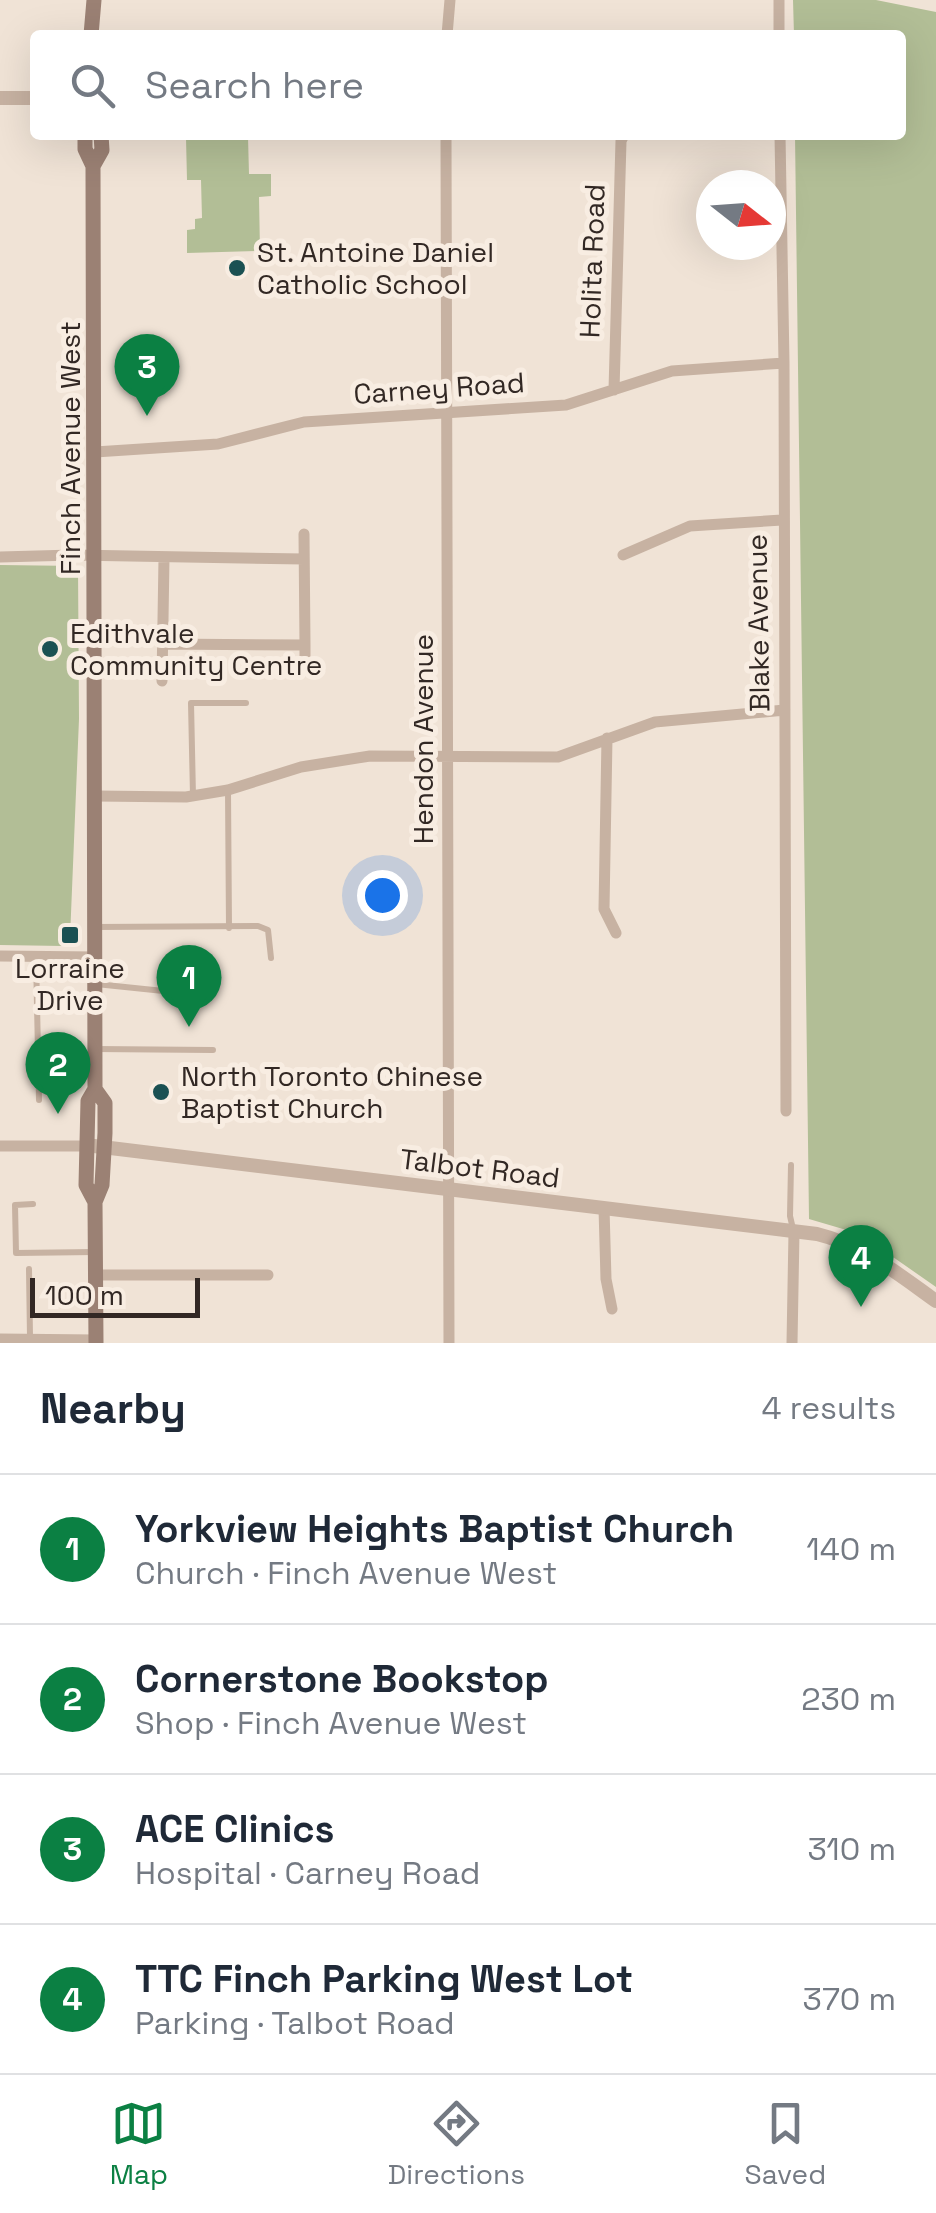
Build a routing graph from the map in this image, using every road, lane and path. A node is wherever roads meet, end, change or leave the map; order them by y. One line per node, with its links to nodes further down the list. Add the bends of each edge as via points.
1 (94, 0): 4 (main road)
2 (450, 0): 5 (street)
3 (779, 0): 6 (street)
4 (94, 30)
5 (447, 30)
6 (779, 30)
7 (0, 98): 8 (street)
8 (30, 98)
9 (84, 140): 14 (main road, Finch Avenue West)
10 (102, 140): 14 (main road, Finch Avenue West)
11 (446, 140): 17 (street, Hendon Avenue)
12 (621, 140): 16 (street, Holita Road)
13 (780, 140): 15 (street, Blake Avenue)
14 (94, 166): 18 (main road, Finch Avenue West)
15 (784, 364): 16 (street, Carney Road, via 672,370); 19 (street, Blake Avenue)
16 (614, 390): 17 (street, Carney Road, via 566,405)
17 (446, 413): 18 (street, Carney Road, via 304,422 218,444); 33 (street, Hendon Avenue)
18 (95, 452): 22 (main road, Finch Avenue West)
19 (782, 520): 21 (street, via 690,526); 31 (street, Blake Avenue)
20 (304, 534): 25 (street)
21 (623, 555)
22 (94, 556): 23 (street); 24 (street); 35 (main road, Finch Avenue West)
23 (0, 557)
24 (164, 558): 25 (street); 26 (street)
25 (304, 559): 27 (street)
26 (163, 644): 27 (street); 29 (street)
27 (305, 645): 28 (street)
28 (305, 667)
29 (162, 681)
30 (246, 703): 36 (lane, via 191,703)
31 (784, 710): 32 (street, via 654,722); 49 (street, Blake Avenue)
32 (607, 738): 33 (street, via 558,756); 39 (street, via 604,909)
33 (449, 758): 34 (street, via 370,756 301,767); 53 (street, Hendon Avenue)
34 (228, 790): 36 (street); 38 (lane)
35 (95, 796): 36 (street); 37 (main road, Finch Avenue West)
36 (192, 796)
37 (95, 928): 38 (lane); 42 (main road, Finch Avenue West)
38 (229, 928): 43 (lane, via 268,930)
39 (616, 934)
40 (0, 956): 41 (street)
41 (36, 956): 42 (street); 48 (lane)
42 (95, 957): 44 (main road, Finch Avenue West)
43 (271, 958)
44 (95, 984): 45 (lane); 46 (main road, Finch Avenue West)
45 (202, 995)
46 (96, 1048): 47 (lane); 51 (main road, Finch Avenue West, via 96,1089 88,1101)
47 (213, 1050)
48 (39, 1100)
49 (786, 1111)
50 (0, 1146): 51 (street, Talbot Road)
51 (96, 1146): 53 (street, Talbot Road); 57 (main road, Finch Avenue West, via 86,1185 95,1202)
52 (792, 1166): 56 (lane)
53 (449, 1190): 55 (street, Talbot Road); 66 (street, Hendon Avenue)
54 (33, 1204): 57 (lane, via 15,1205 16,1253)
55 (604, 1208): 56 (street, Talbot Road); 62 (street)
56 (794, 1232): 61 (street, Talbot Road, via 852,1246); 67 (street)
57 (95, 1252): 59 (main road, Finch Avenue West)
58 (29, 1269): 64 (lane)
59 (96, 1275): 60 (street); 65 (main road, Finch Avenue West)
60 (268, 1275)
61 (936, 1302)
62 (612, 1309)
63 (0, 1339): 64 (street)
64 (35, 1340): 65 (street)
65 (96, 1341)
66 (450, 1343)
67 (792, 1343)

